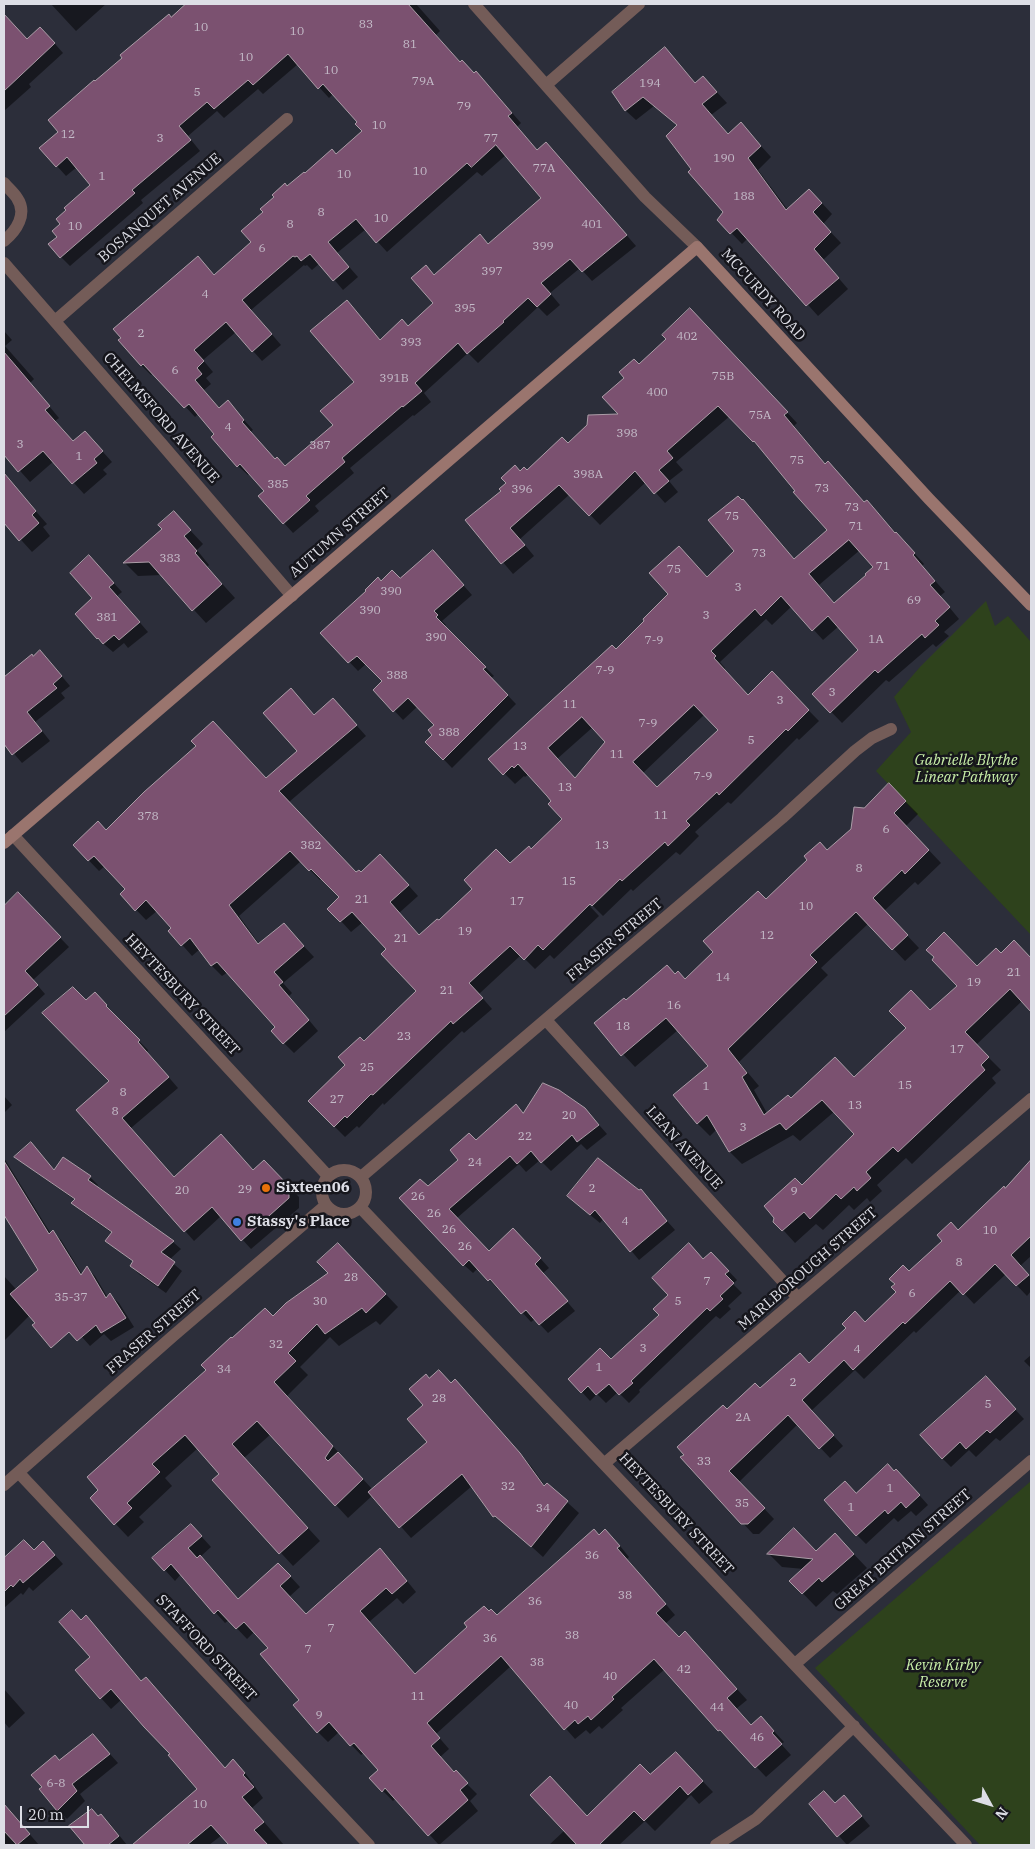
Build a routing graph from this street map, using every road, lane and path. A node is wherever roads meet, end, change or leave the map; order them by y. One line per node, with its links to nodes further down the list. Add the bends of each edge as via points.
1 (474, 4): 3 (street, MCCURDY ROAD)
2 (639, 4): 3 (street)
3 (546, 85): 7 (street, MCCURDY ROAD, via 650,202)
4 (287, 119): 9 (street, BOSANQUET AVENUE)
5 (4, 183): 6 (street, via 19,200 22,218)
6 (4, 241)
7 (697, 247): 10 (street, AUTUMN STREET); 11 (street, MCCURDY ROAD)
8 (4, 263): 9 (street, CHELMSFORD AVENUE)
9 (54, 321): 10 (street, CHELMSFORD AVENUE)
10 (292, 596): 13 (street, AUTUMN STREET)
11 (1031, 605)
12 (891, 729): 14 (street, FRASER STREET, via 855,751 782,818)
13 (8, 839): 16 (street, HEYTESBURY STREET)
14 (546, 1020): 17 (street, FRASER STREET); 20 (street, LEAN AVENUE)
15 (1031, 1098): 20 (street, MARLBOROUGH STREET)
16 (328, 1176): 17 (street, via 341,1169); 18 (street, via 322,1187)
17 (361, 1177): 19 (street, via 366,1189)
18 (326, 1205): 19 (street, via 331,1210 346,1214); 23 (street, FRASER STREET)
19 (360, 1207): 22 (street, HEYTESBURY STREET)
20 (798, 1298): 22 (street, MARLBOROUGH STREET)
21 (1031, 1461): 25 (street, GREAT BRITAIN STREET)
22 (605, 1463): 25 (street, HEYTESBURY STREET)
23 (19, 1473): 24 (street, FRASER STREET); 27 (street, STAFFORD STREET)
24 (4, 1485)
25 (795, 1664): 26 (street, HEYTESBURY STREET)
26 (854, 1726): 28 (street, via 756,1819); 29 (street, HEYTESBURY STREET)
27 (369, 1845)
28 (716, 1845)
29 (966, 1845)

